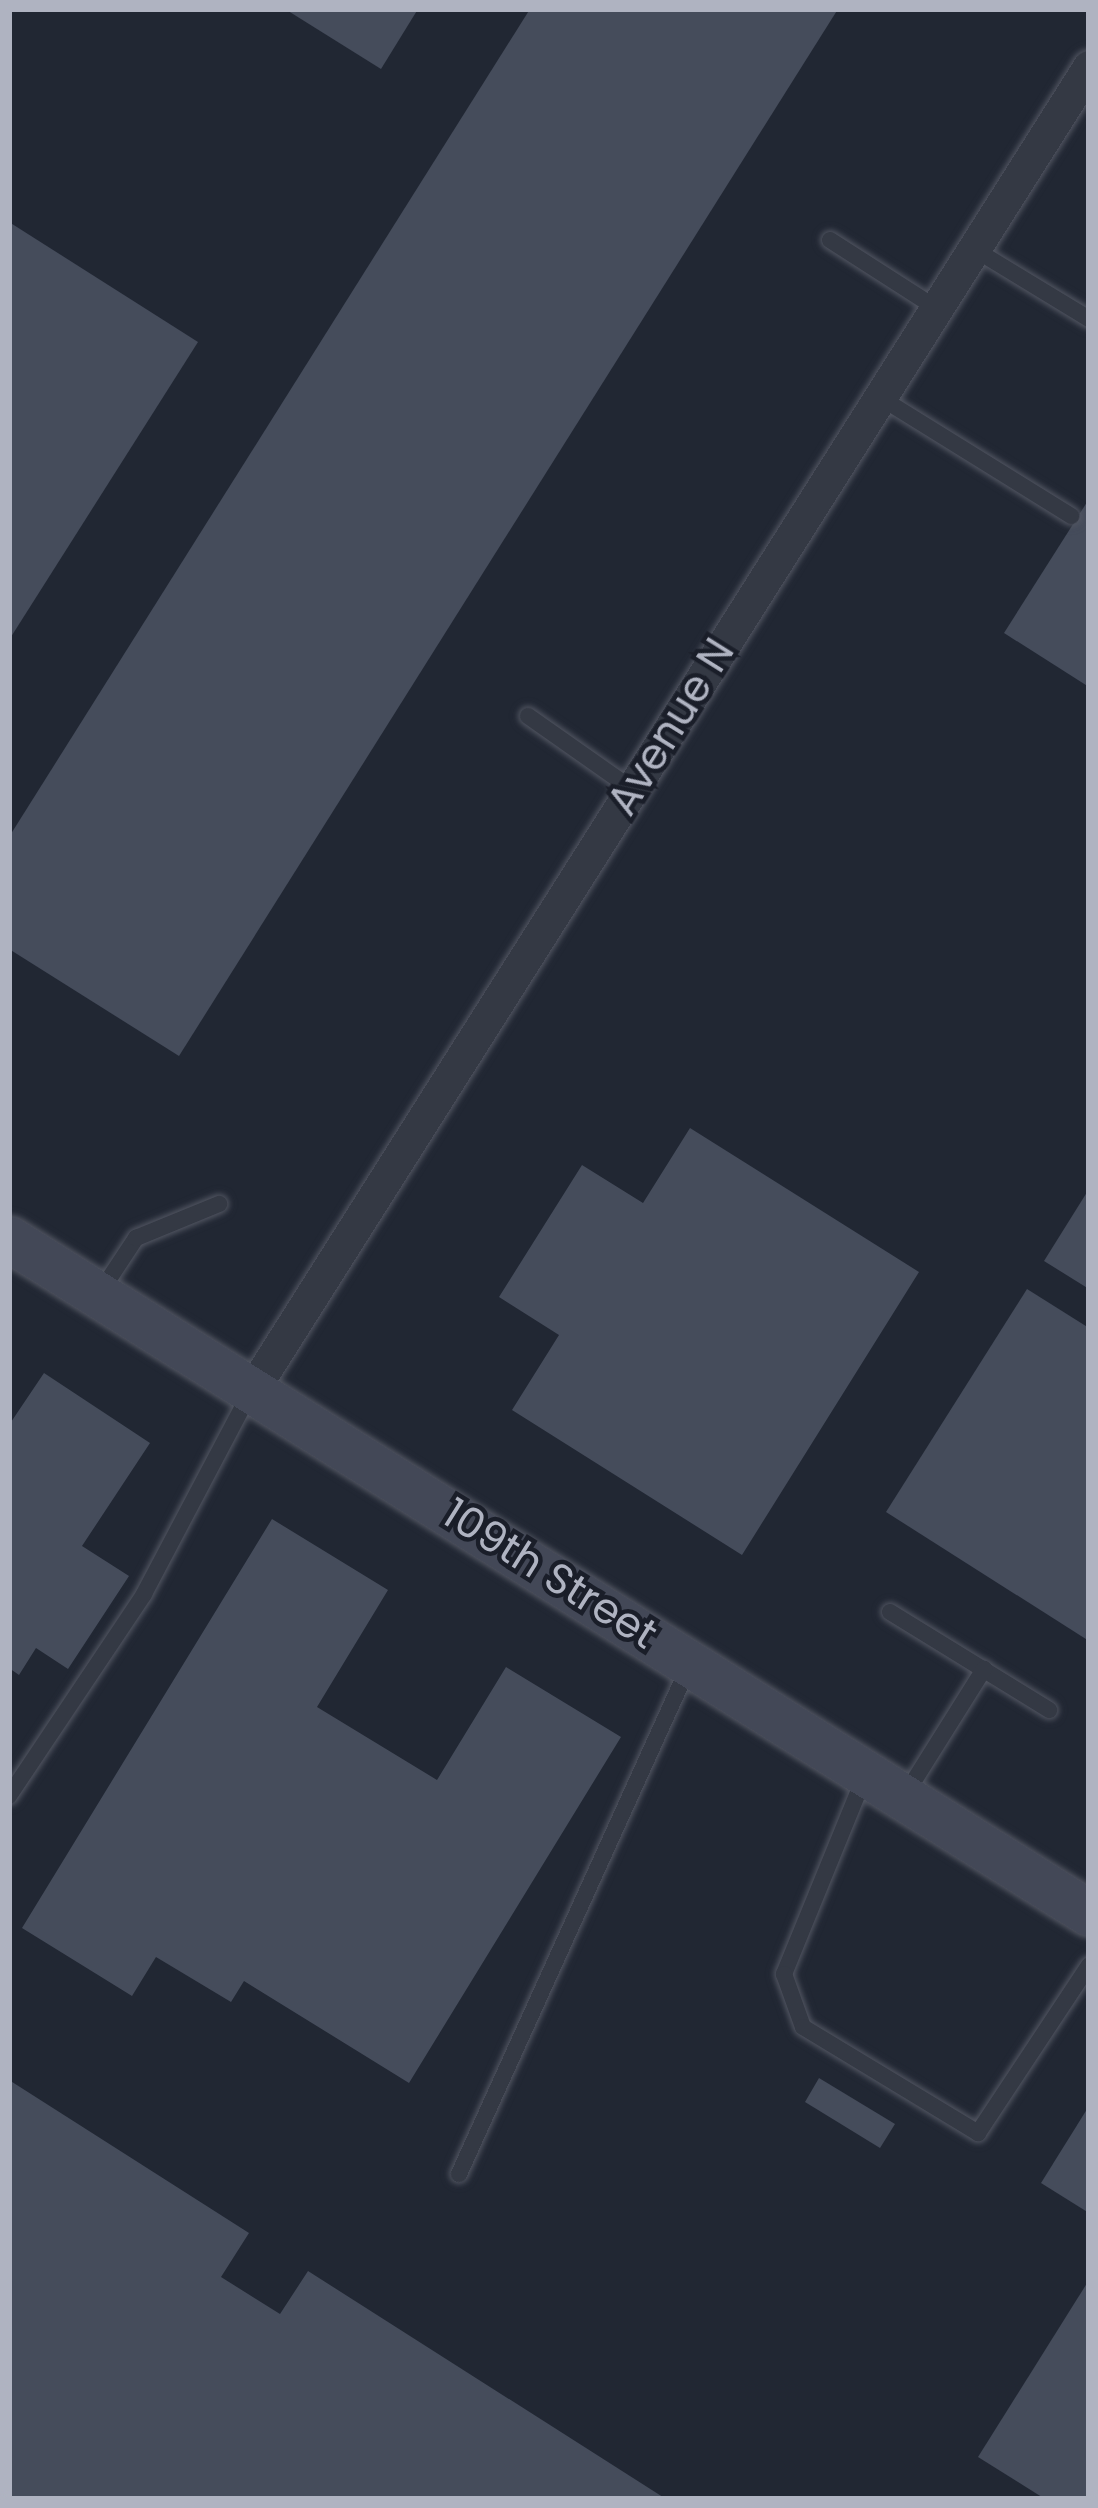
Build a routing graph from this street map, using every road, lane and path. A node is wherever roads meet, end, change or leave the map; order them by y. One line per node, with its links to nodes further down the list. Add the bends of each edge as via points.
1 (1089, 67): 3 (street, Avenue N)
2 (830, 240): 4 (lane)
3 (974, 250): 4 (street, Avenue N); 5 (lane)
4 (936, 308): 6 (street, Avenue N)
5 (1089, 319)
6 (880, 398): 7 (lane); 9 (street, Avenue N)
7 (1072, 516)
8 (528, 716): 9 (lane)
9 (632, 789): 13 (street, Avenue N)
10 (219, 1204): 12 (lane, via 136,1238)
11 (9, 1239): 12 (street, 109th Street)
12 (100, 1292): 13 (street, 109th Street)
13 (254, 1388): 15 (street, 109th Street); 19 (lane, via 144,1594)
14 (890, 1612): 16 (lane)
15 (691, 1663): 18 (street, 109th Street); 22 (lane)
16 (984, 1670): 17 (lane); 18 (lane)
17 (1049, 1710)
18 (886, 1784): 20 (street, 109th Street); 21 (lane, via 784,1974 803,2026 978,2133)
19 (9, 1796)
20 (1089, 1913)
21 (1089, 1965)
22 (459, 2174)

